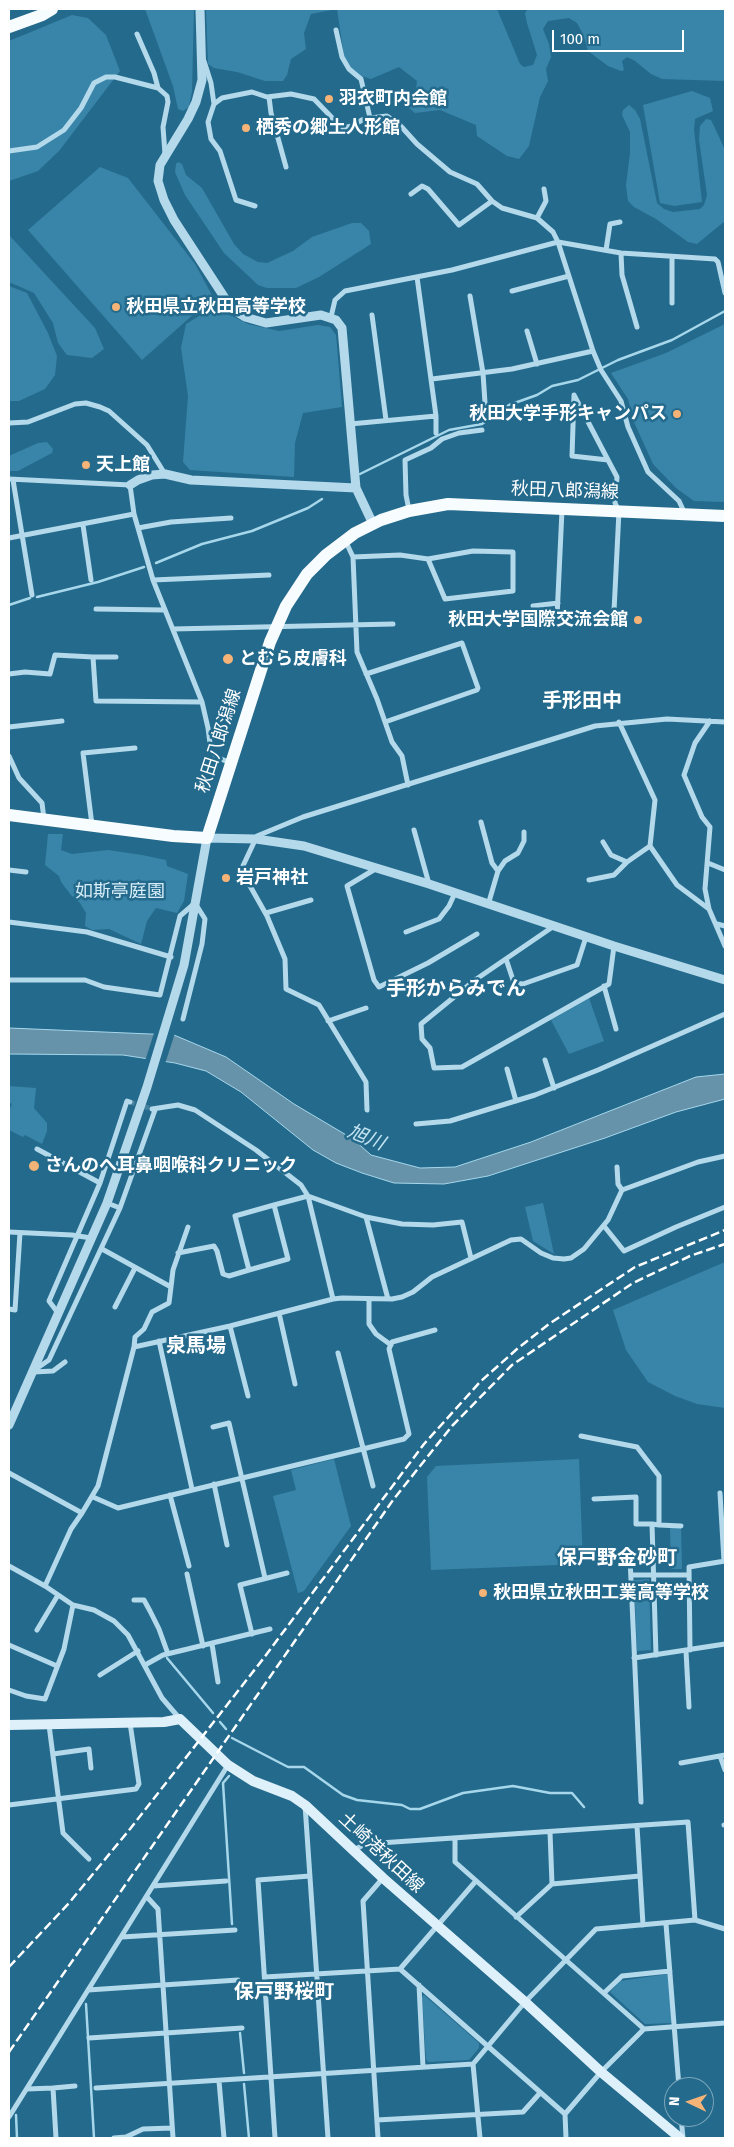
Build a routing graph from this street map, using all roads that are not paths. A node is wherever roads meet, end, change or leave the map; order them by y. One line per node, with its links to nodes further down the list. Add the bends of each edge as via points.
1 (52, 9): 3 (main road)
2 (200, 9): 6 (street)
3 (9, 27)
4 (336, 30): 10 (street, via 342,57 349,69 361,79)
5 (137, 34): 7 (street)
6 (202, 53): 9 (street); 12 (street, via 202,80 196,102)
7 (158, 88): 11 (street, via 106,77 94,83 64,130 37,147); 12 (street, via 167,96 168,102 163,127)
8 (269, 97): 9 (street, via 252,92 222,98); 10 (street, via 291,94 314,98 342,128); 13 (street)
9 (214, 104): 17 (street, via 208,122 211,139 220,151 236,200)
10 (370, 118): 16 (street, via 387,116 398,122 423,150 450,172 477,184)
11 (9, 151)
12 (166, 154): 31 (street, via 158,181 164,200 232,309 266,323 321,315)
13 (286, 167)
14 (544, 189): 18 (street, via 546,201)
15 (411, 194): 16 (street, via 422,186 428,189 460,225)
16 (492, 201): 18 (street, via 502,208)
17 (255, 206)
18 (537, 218): 20 (street, via 553,232)
19 (620, 222): 21 (street, via 610,224)
20 (558, 242): 21 (street); 24 (street); 25 (street)
21 (606, 250): 22 (street)
22 (621, 253): 23 (street); 32 (street, via 622,275)
23 (672, 256): 27 (street, via 715,259); 29 (street)
24 (569, 276): 26 (street); 34 (street)
25 (417, 277): 31 (street, via 345,291 335,300); 37 (street)
26 (512, 291)
27 (725, 294)
28 (470, 296): 36 (street)
29 (672, 303)
30 (372, 315): 40 (street)
31 (331, 317): 42 (street, via 342,328)
32 (637, 327)
33 (527, 331): 35 (street)
34 (593, 351): 35 (street); 54 (street, via 621,401 628,427 648,472 679,501)
35 (537, 364): 36 (street)
36 (483, 373): 37 (street); 38 (street)
37 (432, 379): 39 (street)
38 (485, 403)
39 (436, 416): 40 (street); 44 (street)
40 (386, 420): 42 (street)
41 (9, 423): 46 (street, via 28,422 75,404 100,407 109,411 147,445)
42 (350, 424): 49 (street)
43 (482, 430): 51 (street, via 442,439 405,460)
44 (436, 433)
45 (608, 460): 45 (street, via 579,404 574,395 572,456); 52 (street, via 617,477 615,503)
46 (165, 474): 48 (street); 49 (street, via 191,480)
47 (11, 479): 48 (street); 60 (street)
48 (130, 485): 53 (street)
49 (356, 488): 57 (street)
50 (562, 508): 51 (main road, 秋田八郎潟線, via 454,504); 52 (main road, 秋田八郎潟線); 69 (street)
51 (410, 511): 57 (main road, 秋田八郎潟線)
52 (619, 511): 54 (main road, 秋田八郎潟線); 73 (street)
53 (134, 514): 58 (street); 59 (street)
54 (686, 514): 55 (main road, 秋田八郎潟線)
55 (725, 516)
56 (231, 518): 59 (street)
57 (373, 524): 62 (main road, 秋田八郎潟線)
58 (82, 525): 60 (street); 66 (street)
59 (138, 528): 67 (street)
60 (20, 536): 61 (street); 68 (street)
61 (9, 538)
62 (345, 540): 63 (street); 76 (main road, 秋田八郎潟線, via 307,574)
63 (353, 556): 64 (street, via 400,555); 77 (street)
64 (428, 559): 64 (street, via 474,551 514,552 514,591 446,599)
65 (269, 575): 67 (street)
66 (91, 580)
67 (153, 580): 72 (street)
68 (32, 595)
69 (558, 603): 70 (street); 74 (street)
70 (533, 606)
71 (96, 609): 72 (street)
72 (165, 610): 78 (street)
73 (614, 611)
74 (557, 616)
75 (393, 624): 77 (street)
76 (276, 626): 77 (street); 78 (street); 92 (main road, 秋田八郎潟線)
77 (356, 626): 82 (street, via 357,652)
78 (173, 629): 83 (street)
79 (93, 656): 80 (street); 81 (street, via 55,655 50,674); 83 (street, via 96,701)
80 (116, 657)
81 (9, 674)
82 (366, 674): 86 (street); 86 (street, via 462,643 477,690)
83 (202, 702): 92 (street, via 211,751 217,758)
84 (62, 721): 89 (street)
85 (710, 721): 87 (street); 88 (street); 105 (street, via 695,743 684,775 702,817 710,827)
86 (385, 722): 93 (street, via 392,742 402,756)
87 (619, 722): 93 (street, via 590,727); 103 (street, via 655,800)
88 (725, 722)
89 (9, 727)
90 (135, 748): 97 (street, via 83,753)
91 (9, 756): 95 (street, via 19,778 42,803)
92 (230, 763): 100 (main road, 秋田八郎潟線)
93 (408, 785): 101 (street, via 303,817 264,832)
94 (9, 815): 95 (main road)
95 (44, 820): 97 (main road)
96 (481, 822): 109 (street, via 492,863)
97 (92, 826): 100 (main road)
98 (414, 830): 112 (street)
99 (524, 832): 109 (street, via 518,853)
100 (208, 838): 101 (street); 115 (street)
101 (256, 839): 106 (street, via 304,846); 118 (street, via 241,870)
102 (602, 842): 104 (street, via 611,855)
103 (650, 846): 104 (street); 117 (street, via 678,885)
104 (627, 862): 111 (street, via 614,875)
105 (708, 863): 108 (street); 117 (street, via 705,889)
106 (377, 868): 112 (street); 124 (street, via 347,886 374,980 379,987)
107 (9, 870): 110 (street)
108 (725, 870)
109 (498, 871): 116 (street)
110 (26, 872)
111 (589, 880)
112 (429, 884): 113 (street)
113 (455, 894): 116 (street); 123 (street, via 439,919)
114 (311, 900): 118 (street)
115 (195, 903): 128 (street, via 180,916); 135 (street, via 205,919); 151 (street, via 184,965 167,1024)
116 (488, 905): 121 (street)
117 (709, 909): 120 (street)
118 (266, 913): 136 (street, via 285,959 286,989 319,1005)
119 (9, 922): 128 (street, via 86,932)
120 (717, 924): 122 (street); 127 (street)
121 (554, 926): 125 (street); 129 (street)
122 (725, 926)
123 (406, 932)
124 (477, 934)
125 (586, 937): 126 (street); 129 (street, via 577,965 523,984 514,983)
126 (614, 946): 131 (street); 132 (street, via 609,984)
127 (725, 946)
128 (171, 957): 130 (street, via 160,995 104,987 85,980)
129 (506, 959): 132 (street, via 421,1024 422,1039 430,1048 434,1068 462,1067)
130 (9, 980)
131 (725, 980)
132 (604, 986): 137 (street)
133 (366, 1008): 136 (street)
134 (725, 1014): 140 (street)
135 (183, 1019)
136 (328, 1021): 143 (street, via 366,1082)
137 (616, 1029)
138 (545, 1060): 140 (street)
139 (507, 1069): 141 (street)
140 (554, 1088): 141 (street)
141 (516, 1101): 144 (street, via 450,1121)
142 (130, 1102): 148 (street, via 127,1101)
143 (368, 1110)
144 (416, 1124)
145 (37, 1149): 148 (street)
146 (725, 1156): 149 (street, via 698,1162)
147 (617, 1167): 149 (street, via 618,1184)
148 (100, 1184): 160 (street)
149 (622, 1190): 156 (street)
150 (308, 1196): 152 (street); 153 (street, via 301,1184 256,1150 195,1110 178,1105 154,1109); 155 (street); 168 (street)
151 (107, 1203): 153 (street); 161 (street)
152 (274, 1205): 166 (street, via 235,1216); 166 (street, via 288,1259)
153 (120, 1208): 162 (street)
154 (725, 1208): 156 (street, via 624,1251)
155 (366, 1217): 164 (street, via 402,1224 462,1222); 170 (street)
156 (604, 1226): 164 (street, via 571,1258 553,1258 521,1239 503,1242)
157 (188, 1227): 163 (street)
158 (9, 1232): 159 (street)
159 (20, 1232): 160 (street); 172 (street, via 15,1310)
160 (78, 1236): 161 (street); 173 (street, via 49,1301)
161 (91, 1238): 173 (street)
162 (102, 1249): 165 (street); 182 (street, via 49,1360)
163 (178, 1253): 166 (street, via 214,1246 223,1274 229,1276); 167 (street)
164 (471, 1258): 170 (street, via 432,1277 413,1292)
165 (136, 1268): 167 (street); 171 (street)
166 (249, 1270)
167 (171, 1287): 179 (street, via 169,1303 152,1312 144,1329 135,1337)
168 (333, 1299): 169 (street); 174 (street)
169 (369, 1299): 170 (street); 178 (street, via 369,1324)
170 (388, 1299)
171 (115, 1307)
172 (9, 1310)
173 (58, 1313): 182 (street)
174 (279, 1313): 175 (street); 183 (street)
175 (230, 1326): 177 (street); 184 (street)
176 (435, 1330): 178 (street, via 392,1342)
177 (159, 1341): 179 (street); 194 (street)
178 (391, 1345): 189 (street, via 389,1349 409,1434)
179 (134, 1347): 197 (street)
180 (338, 1353): 189 (street)
181 (65, 1362): 182 (street, via 53,1371)
182 (33, 1372): 185 (street)
183 (295, 1384)
184 (248, 1396)
185 (11, 1413): 186 (street)
186 (9, 1425)
187 (213, 1427): 191 (street, via 229,1423)
188 (581, 1436): 201 (street, via 636,1447 659,1476)
189 (362, 1449): 191 (street); 193 (street)
190 (9, 1472): 199 (street)
191 (241, 1477): 192 (street); 213 (street)
192 (214, 1484): 194 (street); 203 (street)
193 (373, 1486)
194 (192, 1489): 196 (street)
195 (720, 1493): 205 (street)
196 (170, 1495): 197 (street, via 118,1508); 207 (street)
197 (93, 1498): 199 (street)
198 (594, 1499): 200 (street, via 636,1497 636,1524)
199 (82, 1513): 214 (street, via 71,1529)
200 (652, 1524): 201 (street); 211 (street)
201 (659, 1524): 202 (street)
202 (680, 1526)
203 (227, 1545)
204 (613, 1557): 210 (street, via 630,1558)
205 (725, 1561): 212 (street, via 688,1567)
206 (9, 1566): 214 (street)
207 (189, 1566)
208 (286, 1572): 213 (street)
209 (187, 1574): 224 (street)
210 (631, 1574): 211 (street); 229 (street)
211 (654, 1574): 212 (street); 228 (street)
212 (689, 1575): 225 (street)
213 (265, 1578): 220 (street, via 240,1585)
214 (45, 1586): 215 (street)
215 (58, 1595): 217 (street); 219 (street)
216 (134, 1600): 227 (street, via 144,1600)
217 (73, 1605): 226 (street, via 94,1610 114,1621); 231 (street)
218 (270, 1629): 220 (street)
219 (37, 1630)
220 (252, 1634): 221 (street)
221 (212, 1644): 224 (street); 233 (street)
222 (725, 1644): 225 (street)
223 (9, 1645): 231 (street)
224 (203, 1646): 227 (street)
225 (688, 1650): 228 (street); 235 (street)
226 (138, 1651): 230 (street); 232 (street)
227 (168, 1654): 230 (street)
228 (656, 1654): 229 (street)
229 (634, 1658): 247 (street)
230 (145, 1665): 236 (street, via 162,1698)
231 (57, 1666): 234 (street, via 46,1699)
232 (100, 1675)
233 (218, 1682)
234 (9, 1690)
235 (689, 1707)
236 (180, 1719): 237 (main road); 243 (main road, 土崎港秋田線)
237 (130, 1723): 238 (main road); 246 (street, via 139,1784 136,1789)
238 (49, 1725): 239 (main road); 240 (street)
239 (9, 1726)
240 (54, 1754): 244 (street, via 89,1749); 246 (street)
241 (722, 1756): 242 (street); 245 (street)
242 (681, 1763)
243 (228, 1765): 249 (main road, 土崎港秋田線, via 252,1781 292,1796); 261 (street)
244 (91, 1768)
245 (725, 1770)
246 (60, 1798): 248 (street); 254 (street, via 64,1833)
247 (641, 1802)
248 (9, 1804)
249 (305, 1805): 253 (main road, 土崎港秋田線); 255 (street)
250 (637, 1826): 251 (street); 256 (street); 264 (street, via 688,1822)
251 (550, 1832): 252 (street); 260 (street)
252 (455, 1838): 253 (street, via 365,1844); 259 (street, via 455,1862)
253 (354, 1850): 257 (main road, 土崎港秋田線)
254 (89, 1859)
255 (310, 1876): 276 (street); 277 (street, via 258,1880)
256 (640, 1876): 260 (street); 266 (street)
257 (383, 1878): 267 (main road, 土崎港秋田線); 274 (street, via 363,1901)
258 (226, 1881): 261 (street)
259 (475, 1882): 263 (street); 267 (street)
260 (552, 1884): 263 (street)
261 (153, 1886): 262 (street)
262 (147, 1897): 270 (street, via 158,1909); 271 (street)
263 (516, 1917): 272 (street)
264 (695, 1920): 265 (street); 269 (street)
265 (666, 1924): 266 (street); 275 (street)
266 (643, 1925): 272 (street, via 596,1929)
267 (437, 1926): 273 (street); 283 (main road, 土崎港秋田線)
268 (235, 1930): 270 (street)
269 (725, 1930)
270 (159, 1934): 271 (street); 279 (street)
271 (122, 1937): 281 (street)
272 (566, 1960): 282 (street); 283 (street)
273 (400, 1969): 274 (street); 280 (street)
274 (367, 1971): 276 (street); 293 (street)
275 (670, 1971): 282 (street, via 622,1976); 285 (street)
276 (316, 1974): 277 (street); 295 (street)
277 (265, 1977): 296 (street)
278 (238, 1980): 279 (street)
279 (162, 1984): 281 (street); 288 (street)
280 (419, 1985): 290 (street); 292 (street)
281 (88, 1990): 303 (street)
282 (604, 1994): 287 (street)
283 (525, 2002): 290 (street); 294 (main road, 土崎港秋田線)
284 (725, 2023): 285 (street)
285 (676, 2026): 287 (street); 297 (street)
286 (242, 2028): 288 (street)
287 (644, 2029): 294 (street)
288 (165, 2032): 289 (street); 299 (street)
289 (89, 2038)
290 (487, 2046): 291 (street); 304 (street)
291 (473, 2064): 292 (street); 306 (street)
292 (423, 2067): 293 (street)
293 (373, 2070): 295 (street); 308 (street)
294 (601, 2072): 305 (street); 319 (main road, 土崎港秋田線)
295 (323, 2073): 296 (street); 315 (street)
296 (271, 2077): 298 (street); 314 (street)
297 (679, 2077)
298 (220, 2081): 299 (street); 313 (street)
299 (169, 2084): 302 (street); 309 (street)
300 (75, 2086): 301 (street)
301 (53, 2088): 303 (street); 310 (street)
302 (96, 2088)
303 (27, 2089): 307 (street)
304 (540, 2093): 305 (street); 306 (street, via 523,2112)
305 (565, 2114): 318 (street)
306 (478, 2115): 308 (street); 317 (street)
307 (9, 2117)
308 (377, 2120): 316 (street)
309 (172, 2128): 311 (street, via 143,2129 126,2137); 312 (street)
310 (56, 2138)
311 (114, 2138)
312 (173, 2138)
313 (224, 2138)
314 (275, 2138)
315 (328, 2138)
316 (378, 2138)
317 (480, 2138)
318 (566, 2138)
319 (681, 2138)

